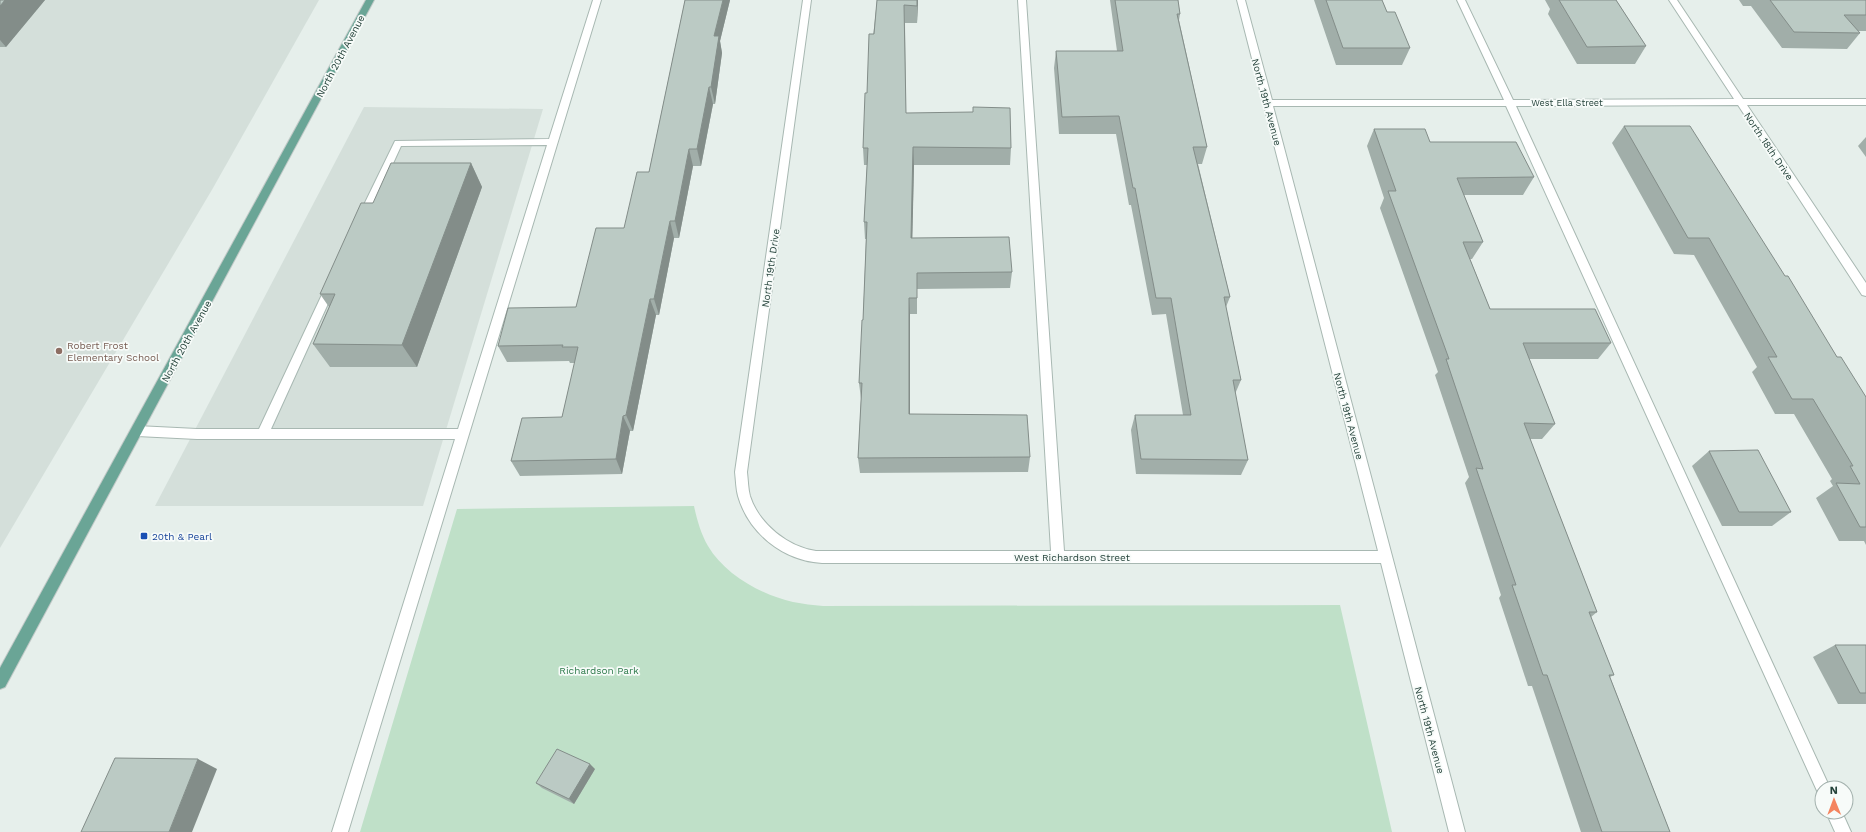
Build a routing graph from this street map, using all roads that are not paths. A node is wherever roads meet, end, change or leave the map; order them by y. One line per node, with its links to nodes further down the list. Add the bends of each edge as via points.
1 (370, 0): 16 (main road, North 20th Avenue)
2 (597, 0): 12 (street)
3 (807, 0): 19 (street, North 19th Drive, via 741,472 744,498)
4 (1022, 0): 21 (street)
5 (1241, 0): 10 (street, North 19th Avenue)
6 (1461, 0): 11 (street)
7 (1672, 0): 8 (street, North 18th Drive)
8 (1740, 102): 9 (street, West Ella Street); 11 (street, West Ella Street); 15 (street, North 18th Drive)
9 (1866, 102)
10 (1267, 103): 11 (street, West Ella Street); 20 (street, North 19th Avenue)
11 (1510, 103): 23 (street)
12 (553, 142): 13 (street, via 398,143); 18 (street)
13 (358, 228)
14 (335, 278): 17 (street)
15 (1866, 292)
16 (137, 431): 17 (street); 22 (main road, North 20th Avenue)
17 (263, 434): 18 (street)
18 (463, 434): 25 (street)
19 (765, 531): 21 (street, West Richardson Street, via 782,545 812,556)
20 (1385, 556): 21 (street, West Richardson Street); 26 (street, North 19th Avenue)
21 (1058, 557)
22 (0, 682)
23 (1819, 780)
24 (1838, 820): 27 (street)
25 (340, 832)
26 (1457, 832)
27 (1844, 832)

